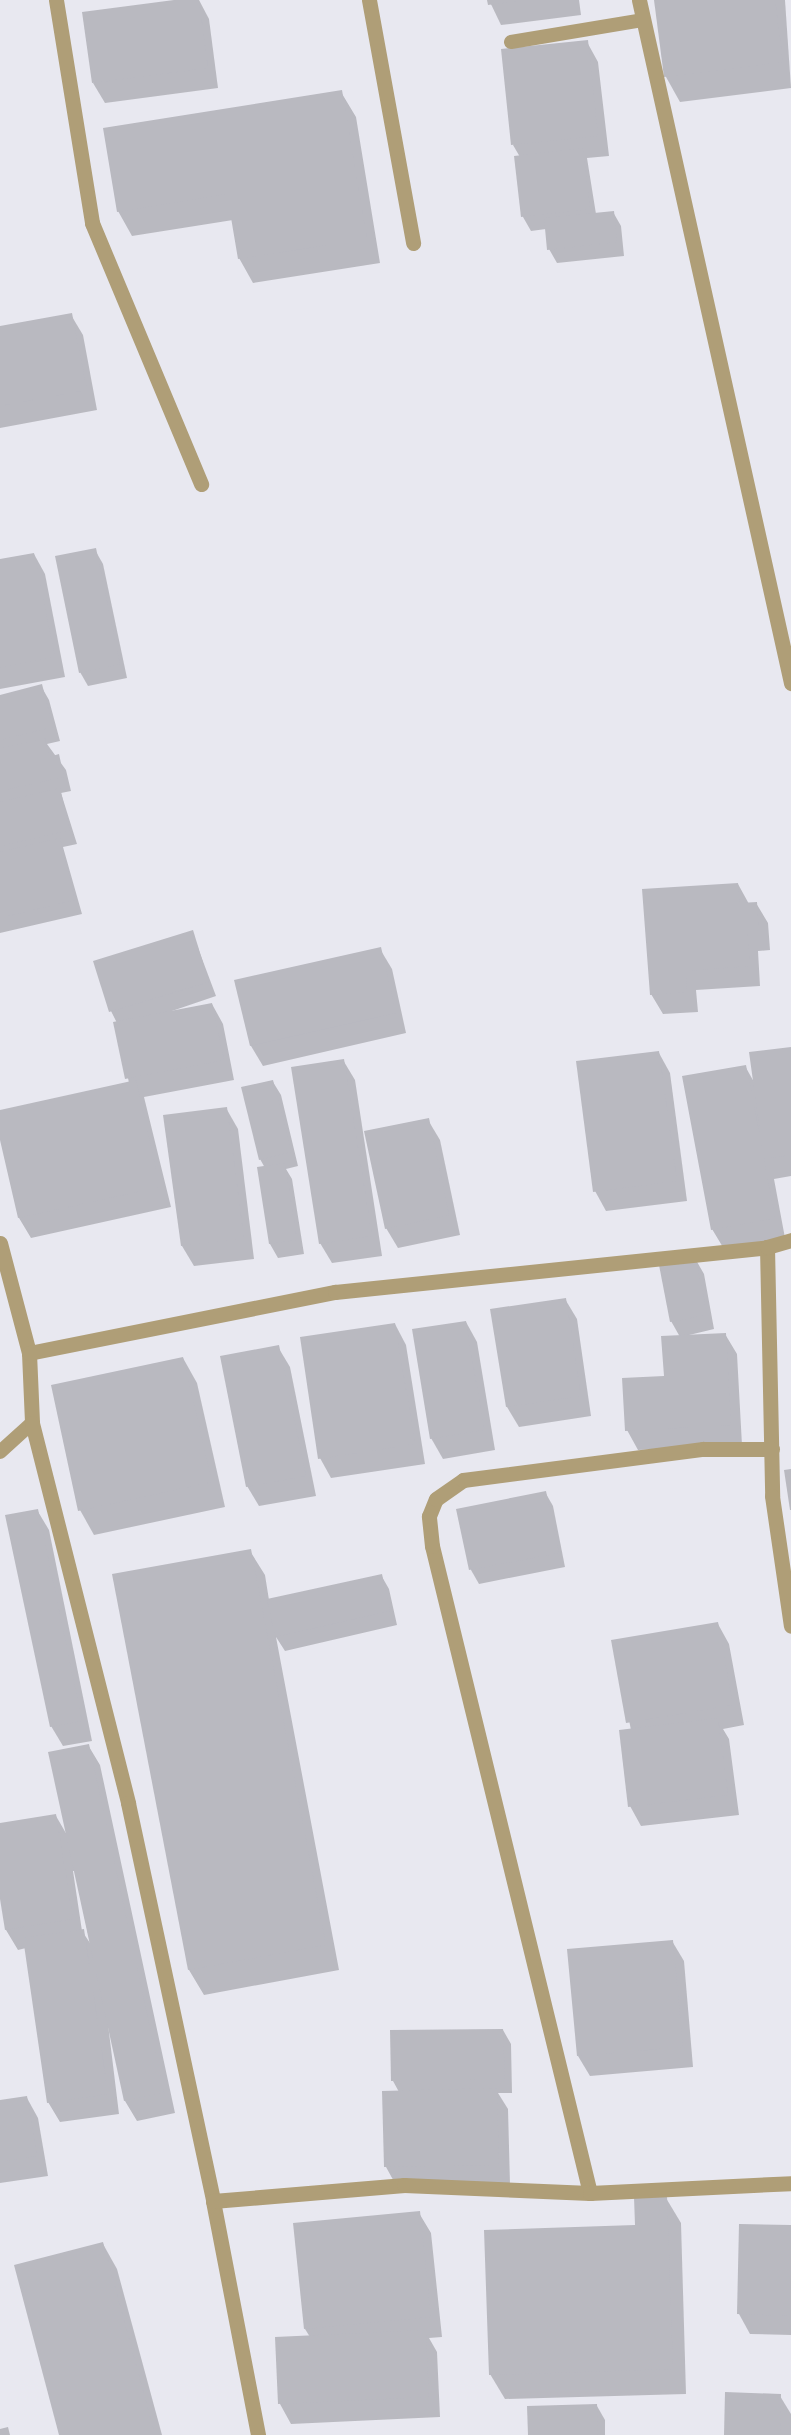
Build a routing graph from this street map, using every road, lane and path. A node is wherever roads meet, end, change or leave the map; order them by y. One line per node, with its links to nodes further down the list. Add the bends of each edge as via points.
1 (56, 0): 7 (street, via 92,223)
2 (369, 0): 6 (street)
3 (639, 0): 4 (street)
4 (642, 20): 5 (lane); 8 (street)
5 (511, 42)
6 (413, 243)
7 (201, 484)
8 (791, 683)
9 (791, 1240): 11 (street)
10 (0, 1243): 12 (street)
11 (767, 1247): 12 (street, via 335,1292); 14 (street)
12 (29, 1353): 13 (street)
13 (32, 1423): 15 (lane); 19 (street, via 128,1803)
14 (772, 1449): 16 (street, via 772,1496); 18 (street, via 703,1449 463,1480 436,1499 429,1516 432,1546)
15 (0, 1452)
16 (791, 1626)
17 (791, 2183): 18 (street)
18 (590, 2193): 19 (street, via 404,2185)
19 (213, 2201): 20 (street)
20 (258, 2435)

